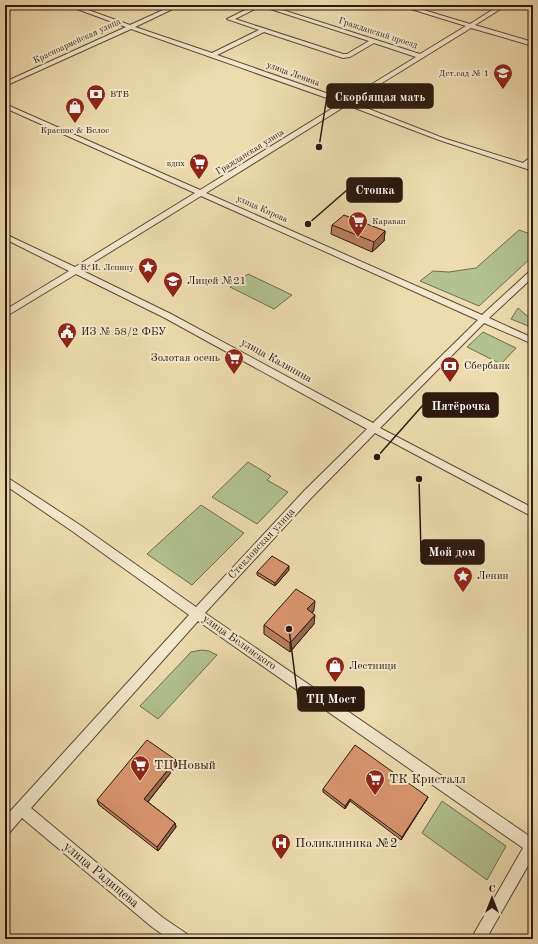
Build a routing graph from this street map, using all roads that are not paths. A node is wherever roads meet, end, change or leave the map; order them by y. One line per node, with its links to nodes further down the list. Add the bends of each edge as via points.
1 (69, 5): 7 (street, улица Ленина)
2 (178, 5): 7 (street, Красноармейская улица)
3 (259, 5): 9 (street, via 230,19)
4 (262, 5): 10 (street, Гражданский проезд)
5 (401, 5): 8 (street)
6 (504, 5): 8 (street, Гражданская улица)
7 (131, 26): 12 (street, улица Ленина); 14 (street, Красноармейская улица)
8 (471, 26): 11 (street); 13 (street, Гражданская улица)
9 (264, 30): 10 (street, via 345,56); 12 (street)
10 (374, 41): 13 (street, Гражданский проезд)
11 (533, 44)
12 (213, 56): 15 (street, улица Ленина)
13 (420, 56): 15 (street, Гражданская улица)
14 (5, 84)
15 (347, 103): 18 (street, улица Ленина); 20 (street, Гражданская улица)
16 (5, 106): 20 (street, улица Кирова)
17 (533, 157): 18 (street)
18 (524, 166): 19 (street, улица Ленина)
19 (533, 169)
20 (201, 193): 22 (street, Гражданская улица); 25 (street, улица Кирова)
21 (5, 236): 22 (street, улица Калинина)
22 (75, 270): 24 (street, Гражданская улица); 27 (street, улица Калинина, via 175,320)
23 (533, 273): 25 (street, Стекловская улица)
24 (5, 314)
25 (483, 319): 26 (street, улица Кирова); 27 (street, Стекловская улица)
26 (533, 341)
27 (373, 428): 29 (street, улица Калинина); 30 (street, Стекловская улица, via 309,492)
28 (5, 480): 30 (street, улица Белинского)
29 (533, 513)
30 (197, 614): 31 (street, Стекловская улица); 33 (street, улица Белинского)
31 (21, 808): 32 (street, Стекловская улица); 34 (street, улица Радищева, via 157,922)
32 (5, 827)
33 (532, 845): 35 (street)
34 (182, 939)
35 (478, 939)

